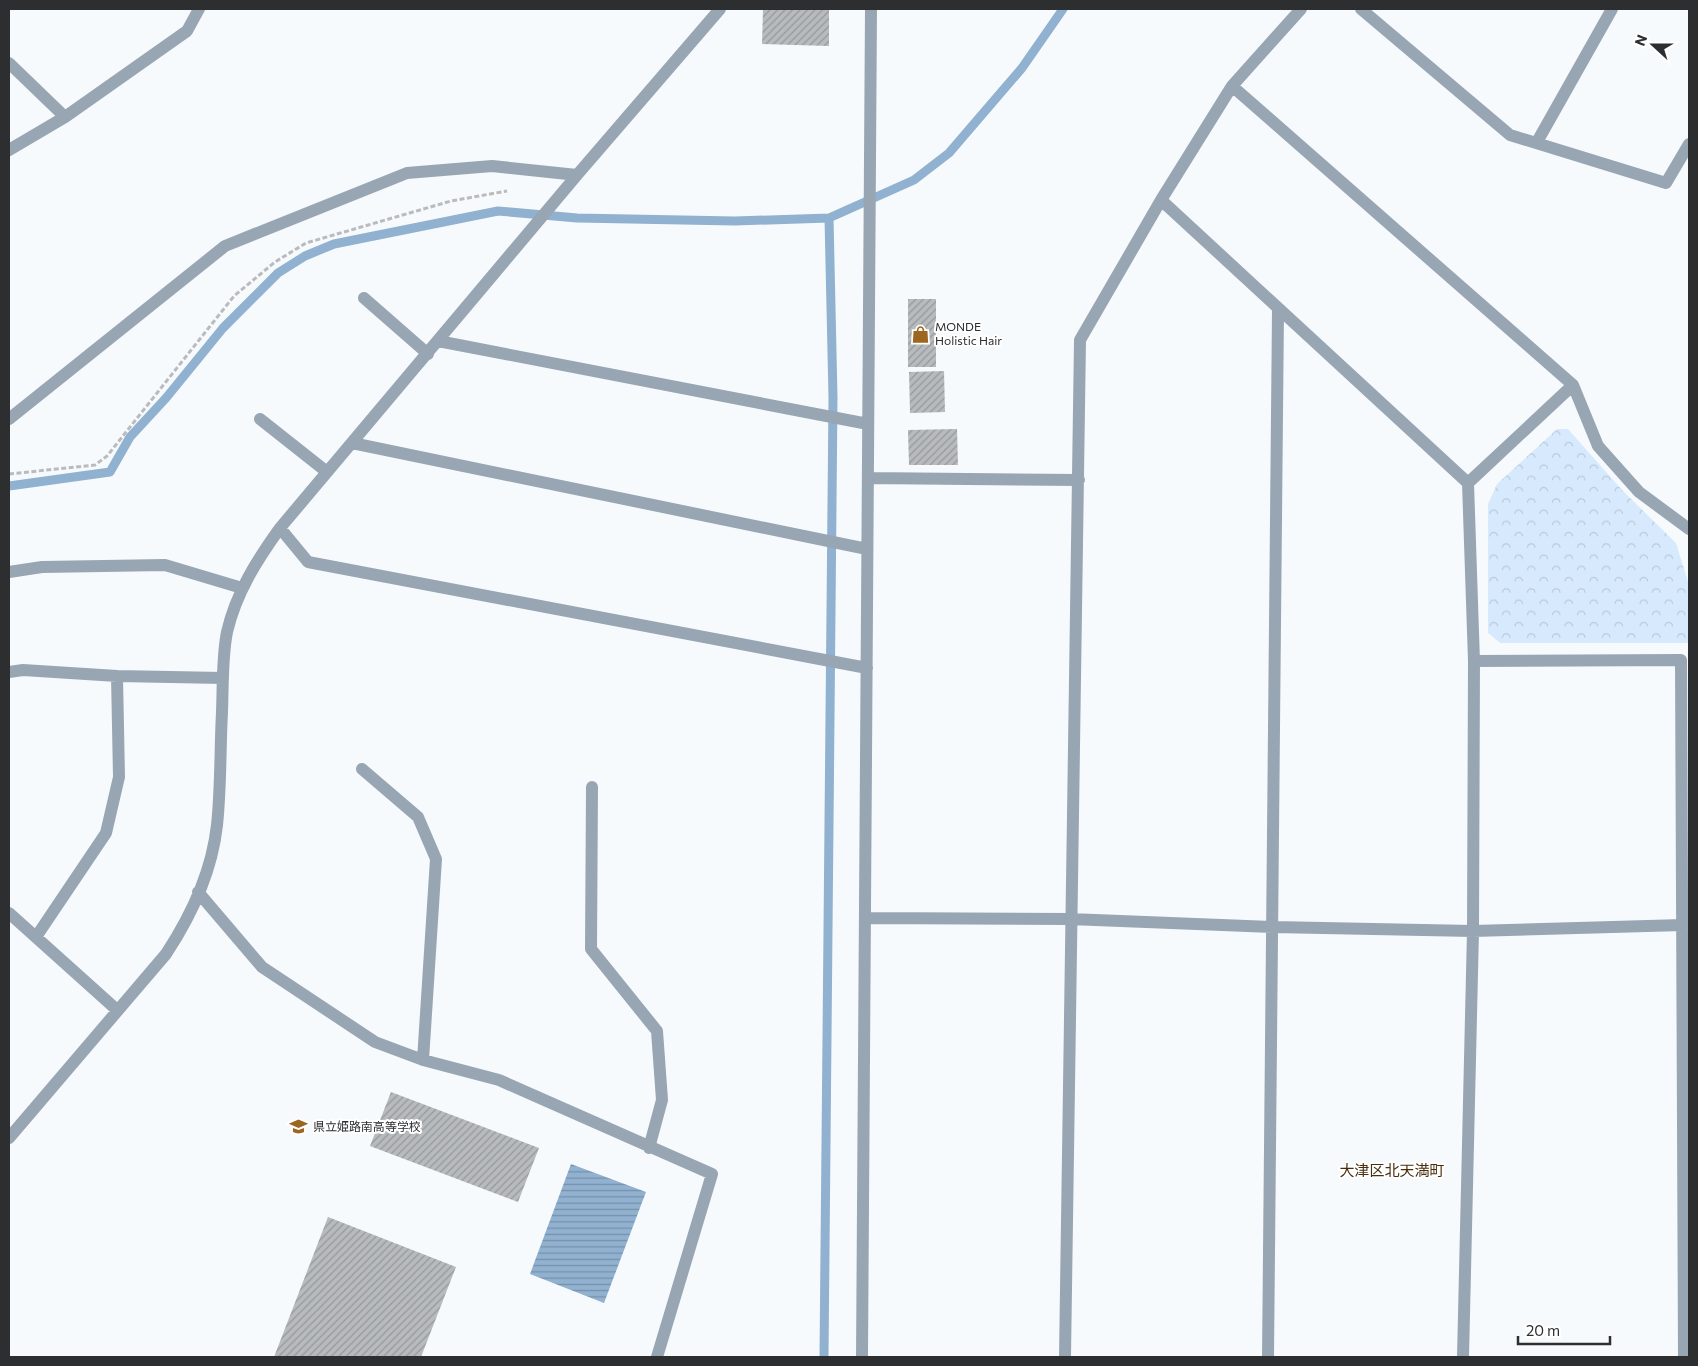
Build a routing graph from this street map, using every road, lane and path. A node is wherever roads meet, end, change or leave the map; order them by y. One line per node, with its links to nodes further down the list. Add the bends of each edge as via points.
1 (200, 9): 9 (street, via 187,31)
2 (720, 9): 14 (street)
3 (872, 9): 23 (street)
4 (1301, 9): 8 (street)
5 (1361, 9): 10 (street, via 1510,135)
6 (1612, 9): 10 (street)
7 (9, 63): 9 (street)
8 (1232, 86): 15 (street); 20 (street)
9 (65, 116): 12 (street)
10 (1538, 142): 11 (street, via 1666,183)
11 (1689, 144)
12 (9, 150)
13 (538, 170): 14 (street); 21 (street, via 492,166 407,173 225,246); 26 (path, via 506,192 451,201 306,243 274,262 234,296 107,456 95,465)
14 (576, 175): 18 (street)
15 (1161, 200): 17 (street); 28 (street, via 1080,340)
16 (364, 298): 19 (street)
17 (1278, 310): 29 (street); 47 (street)
18 (438, 341): 19 (street); 23 (street)
19 (428, 354): 24 (street)
20 (1573, 385): 29 (street); 30 (street, via 1598,446 1639,492)
21 (9, 419)
22 (260, 419): 25 (street)
23 (868, 424): 27 (street)
24 (352, 443): 25 (street); 32 (street)
25 (327, 472): 31 (street)
26 (9, 474)
27 (868, 478): 28 (street); 32 (street)
28 (1079, 480): 45 (street)
29 (1468, 484): 35 (street)
30 (1688, 525)
31 (280, 528): 34 (street, via 258,558); 36 (street, via 308,562)
32 (867, 549): 36 (street)
33 (9, 572): 34 (street, via 42,567 165,565)
34 (242, 588): 39 (street, via 227,634)
35 (1474, 661): 46 (street, via 1682,660); 48 (street)
36 (867, 668): 44 (street)
37 (9, 672): 38 (street, via 23,670)
38 (117, 676): 39 (street); 49 (street, via 119,777 106,833)
39 (223, 678): 42 (street, via 217,825 208,870)
40 (362, 769): 51 (street, via 418,817 436,859)
41 (592, 786): 53 (street, via 591,949 657,1030 662,1100)
42 (198, 892): 50 (street, via 181,931 166,954); 51 (street, via 262,967 375,1042)
43 (9, 913): 49 (street)
44 (867, 918): 45 (street); 55 (street)
45 (1070, 919): 47 (street); 56 (street)
46 (1686, 923): 48 (street); 59 (street)
47 (1273, 927): 48 (street); 57 (street)
48 (1473, 931): 58 (street)
49 (36, 937): 50 (street)
50 (117, 1010): 52 (street)
51 (422, 1060): 53 (street, via 499,1080)
52 (9, 1138)
53 (649, 1148): 54 (street, via 712,1174)
54 (657, 1357)
55 (862, 1357)
56 (1065, 1357)
57 (1268, 1357)
58 (1463, 1357)
59 (1684, 1357)

